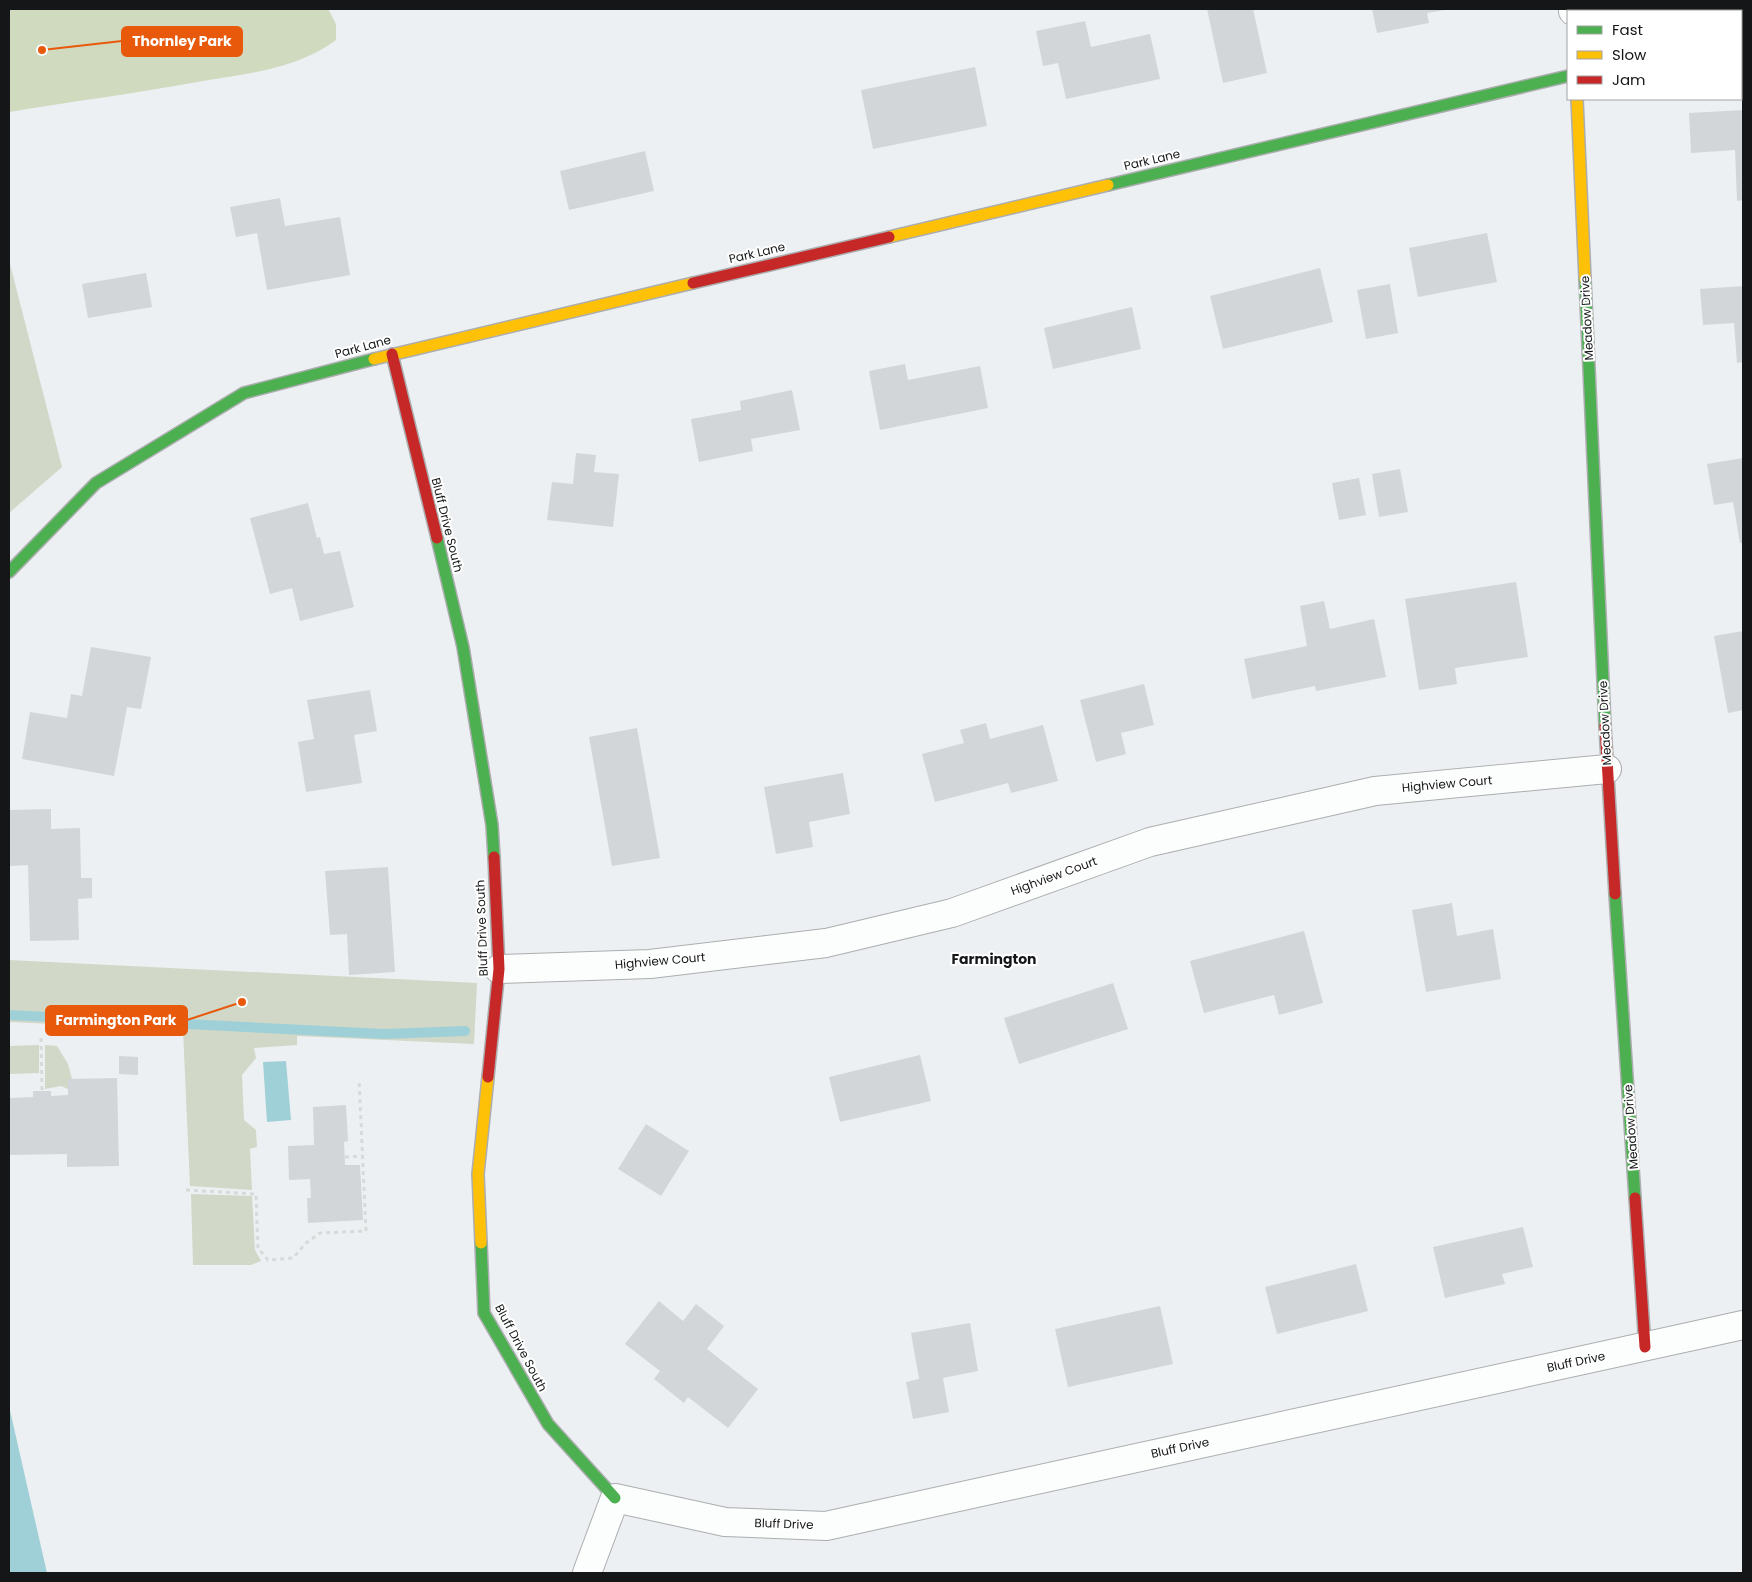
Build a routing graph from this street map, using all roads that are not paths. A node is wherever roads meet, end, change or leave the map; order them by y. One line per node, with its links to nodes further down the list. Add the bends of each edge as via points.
1 (1567, 76): 3 (street, Park Lane)
2 (1577, 100): 5 (street, Meadow Drive)
3 (392, 354): 4 (street, Park Lane, via 244,393 96,483); 6 (street, Bluff Drive South, via 463,648 492,825)
4 (9, 572)
5 (1607, 769): 6 (street, Highview Court, via 1375,791 1150,842 952,912 826,943 650,964); 8 (street, Meadow Drive)
6 (499, 968): 9 (street, Bluff Drive South, via 478,1174 484,1313 548,1424)
7 (1743, 1325): 8 (street, Bluff Drive)
8 (1646, 1346): 9 (street, Bluff Drive, via 826,1526 724,1522)
9 (615, 1498): 10 (street)
10 (587, 1573)

